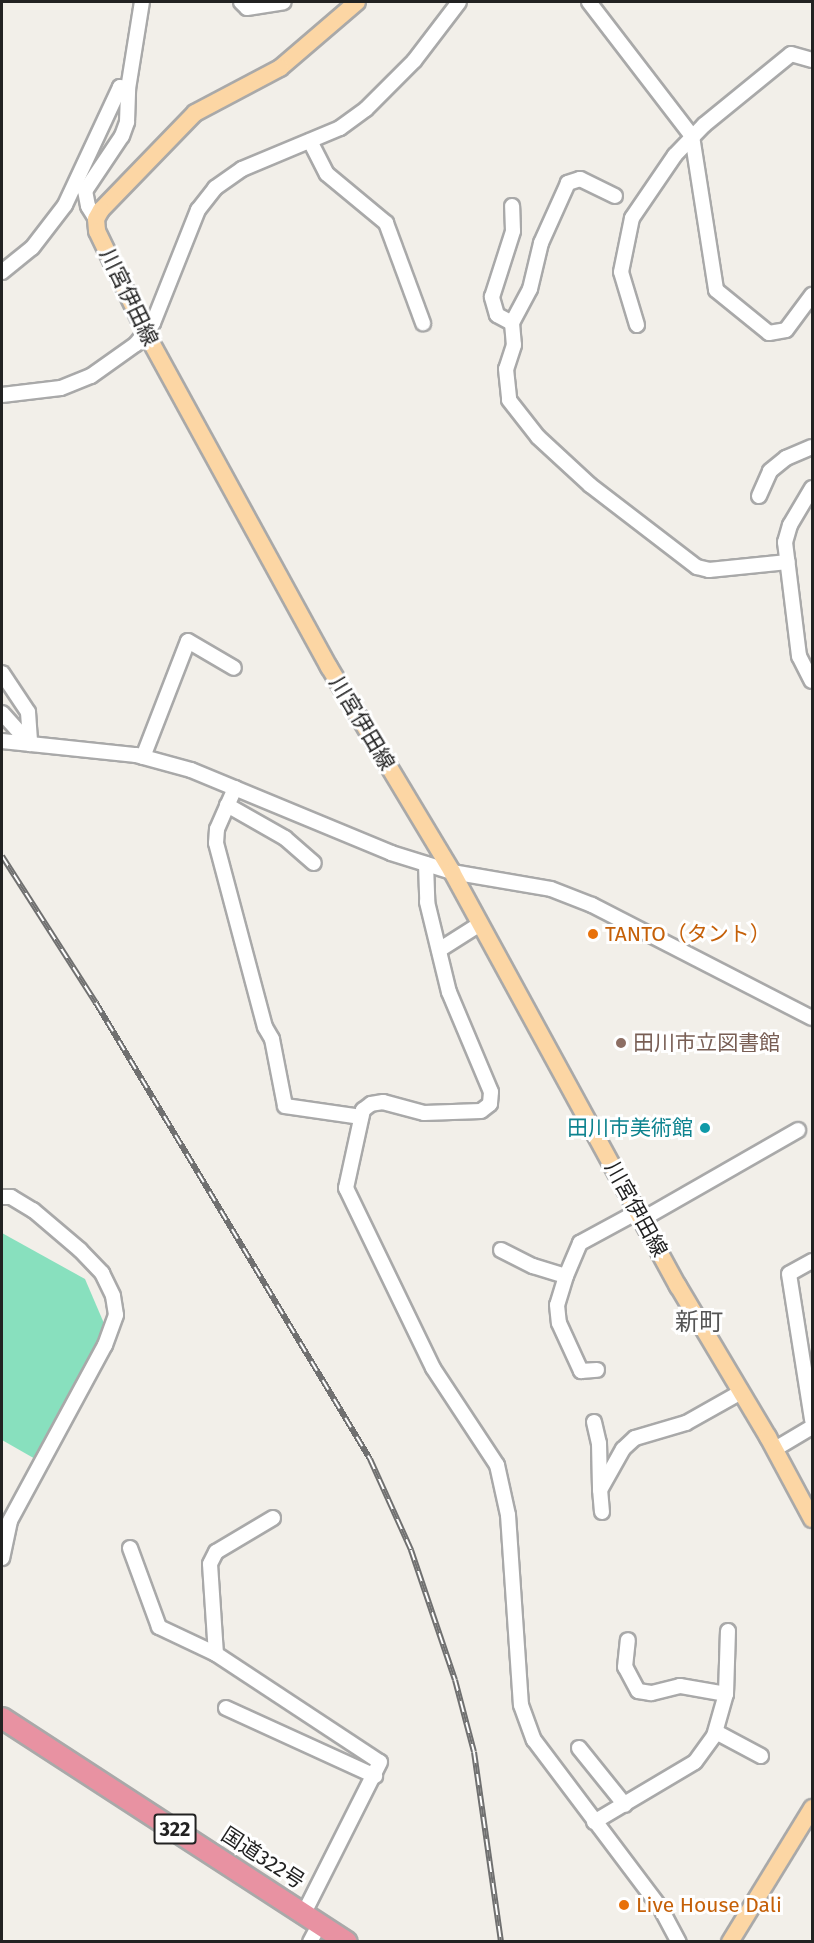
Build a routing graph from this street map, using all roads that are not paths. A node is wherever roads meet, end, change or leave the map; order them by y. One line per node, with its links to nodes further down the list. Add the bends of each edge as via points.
1 (141, 2): 8 (street)
2 (241, 2): 3 (street, via 247,8)
3 (284, 2)
4 (357, 2): 13 (main road, via 280,68 195,113)
5 (459, 2): 10 (street, via 414,61 366,109 340,128)
6 (589, 2): 9 (street)
7 (813, 60): 9 (street, via 790,54)
8 (128, 89): 13 (street, via 127,122 122,136 85,191); 14 (street, via 120,87 65,205 32,248)
9 (692, 136): 15 (street, via 716,290 769,333 786,330); 18 (street, via 632,218 621,272)
10 (310, 141): 16 (street, via 327,174 386,223); 19 (street, via 242,169 215,188 198,210 171,287)
11 (615, 196): 17 (street, via 580,179 568,183 541,243 530,289)
12 (512, 206): 17 (street, via 513,231 492,297 497,315)
13 (96, 219): 19 (main road, 川宮伊田線, via 97,231)
14 (2, 272)
15 (813, 295)
16 (423, 323)
17 (512, 323): 24 (street, via 514,345 506,369 509,400 537,437 590,485 697,567 709,570)
18 (637, 326)
19 (146, 333): 20 (street, via 91,376 61,388); 36 (main road, 川宮伊田線, via 329,667)
20 (2, 395)
21 (813, 447): 23 (street, via 786,458 770,471)
22 (813, 488): 24 (street, via 790,525 785,542)
23 (759, 496)
24 (788, 562): 27 (street, via 800,656)
25 (234, 668): 31 (street, via 188,641)
26 (2, 673): 30 (street, via 28,712)
27 (813, 681)
28 (2, 713): 30 (street)
29 (2, 741): 30 (street)
30 (30, 744): 31 (street)
31 (143, 757): 32 (street, via 191,770)
32 (235, 788): 33 (street); 35 (street)
33 (227, 805): 34 (street, via 285,838); 40 (street, via 216,843 265,1027 272,1039 285,1106)
34 (314, 863)
35 (426, 864): 36 (street); 38 (street, via 427,902)
36 (452, 872): 37 (main road, 川宮伊田線); 39 (street, via 551,889 592,905)
37 (480, 924): 38 (street); 43 (main road, 川宮伊田線)
38 (439, 950): 40 (street, via 448,992 491,1092 490,1104 481,1111 424,1113 383,1102 371,1104)
39 (813, 1017)
40 (361, 1117): 72 (street, via 346,1188 433,1368 496,1465 508,1515 521,1705 534,1740)
41 (798, 1130): 43 (street)
42 (2, 1197): 59 (street, via 11,1197 33,1210 80,1250 102,1273 113,1296 116,1315 105,1345 10,1521)
43 (639, 1216): 46 (street, via 580,1243); 49 (main road, 川宮伊田線)
44 (501, 1250): 46 (street, via 533,1266)
45 (813, 1261): 47 (street, via 789,1274)
46 (566, 1275): 48 (street, via 557,1305 559,1323 581,1371)
47 (808, 1363): 50 (street)
48 (597, 1370)
49 (741, 1392): 53 (main road, 川宮伊田線); 54 (street, via 686,1424 635,1438 622,1449)
50 (813, 1420)
51 (594, 1422): 54 (street, via 599,1443)
52 (813, 1427): 53 (street)
53 (775, 1449): 57 (main road, 川宮伊田線)
54 (600, 1490): 55 (street)
55 (602, 1512)
56 (273, 1518): 62 (street, via 216,1552 210,1564)
57 (813, 1519)
58 (130, 1548): 62 (street, via 159,1627)
59 (2, 1558)
60 (728, 1631): 63 (street)
61 (628, 1640): 63 (street, via 625,1667 638,1691 651,1693 680,1686)
62 (216, 1654): 69 (street, via 380,1762)
63 (726, 1694): 66 (street)
64 (226, 1708): 69 (street)
65 (2, 1718): 73 (highway, 国道322号 / 322)
66 (716, 1732): 68 (street); 70 (street, via 695,1762)
67 (579, 1748): 70 (street)
68 (761, 1756)
69 (375, 1776): 73 (street)
70 (625, 1805): 72 (street)
71 (813, 1808): 77 (main road)
72 (594, 1822): 76 (street, via 660,1907)
73 (312, 1918): 74 (street); 75 (highway, 国道322号 / 322)
74 (310, 1941)
75 (347, 1941)
76 (679, 1941)
77 (730, 1941)

